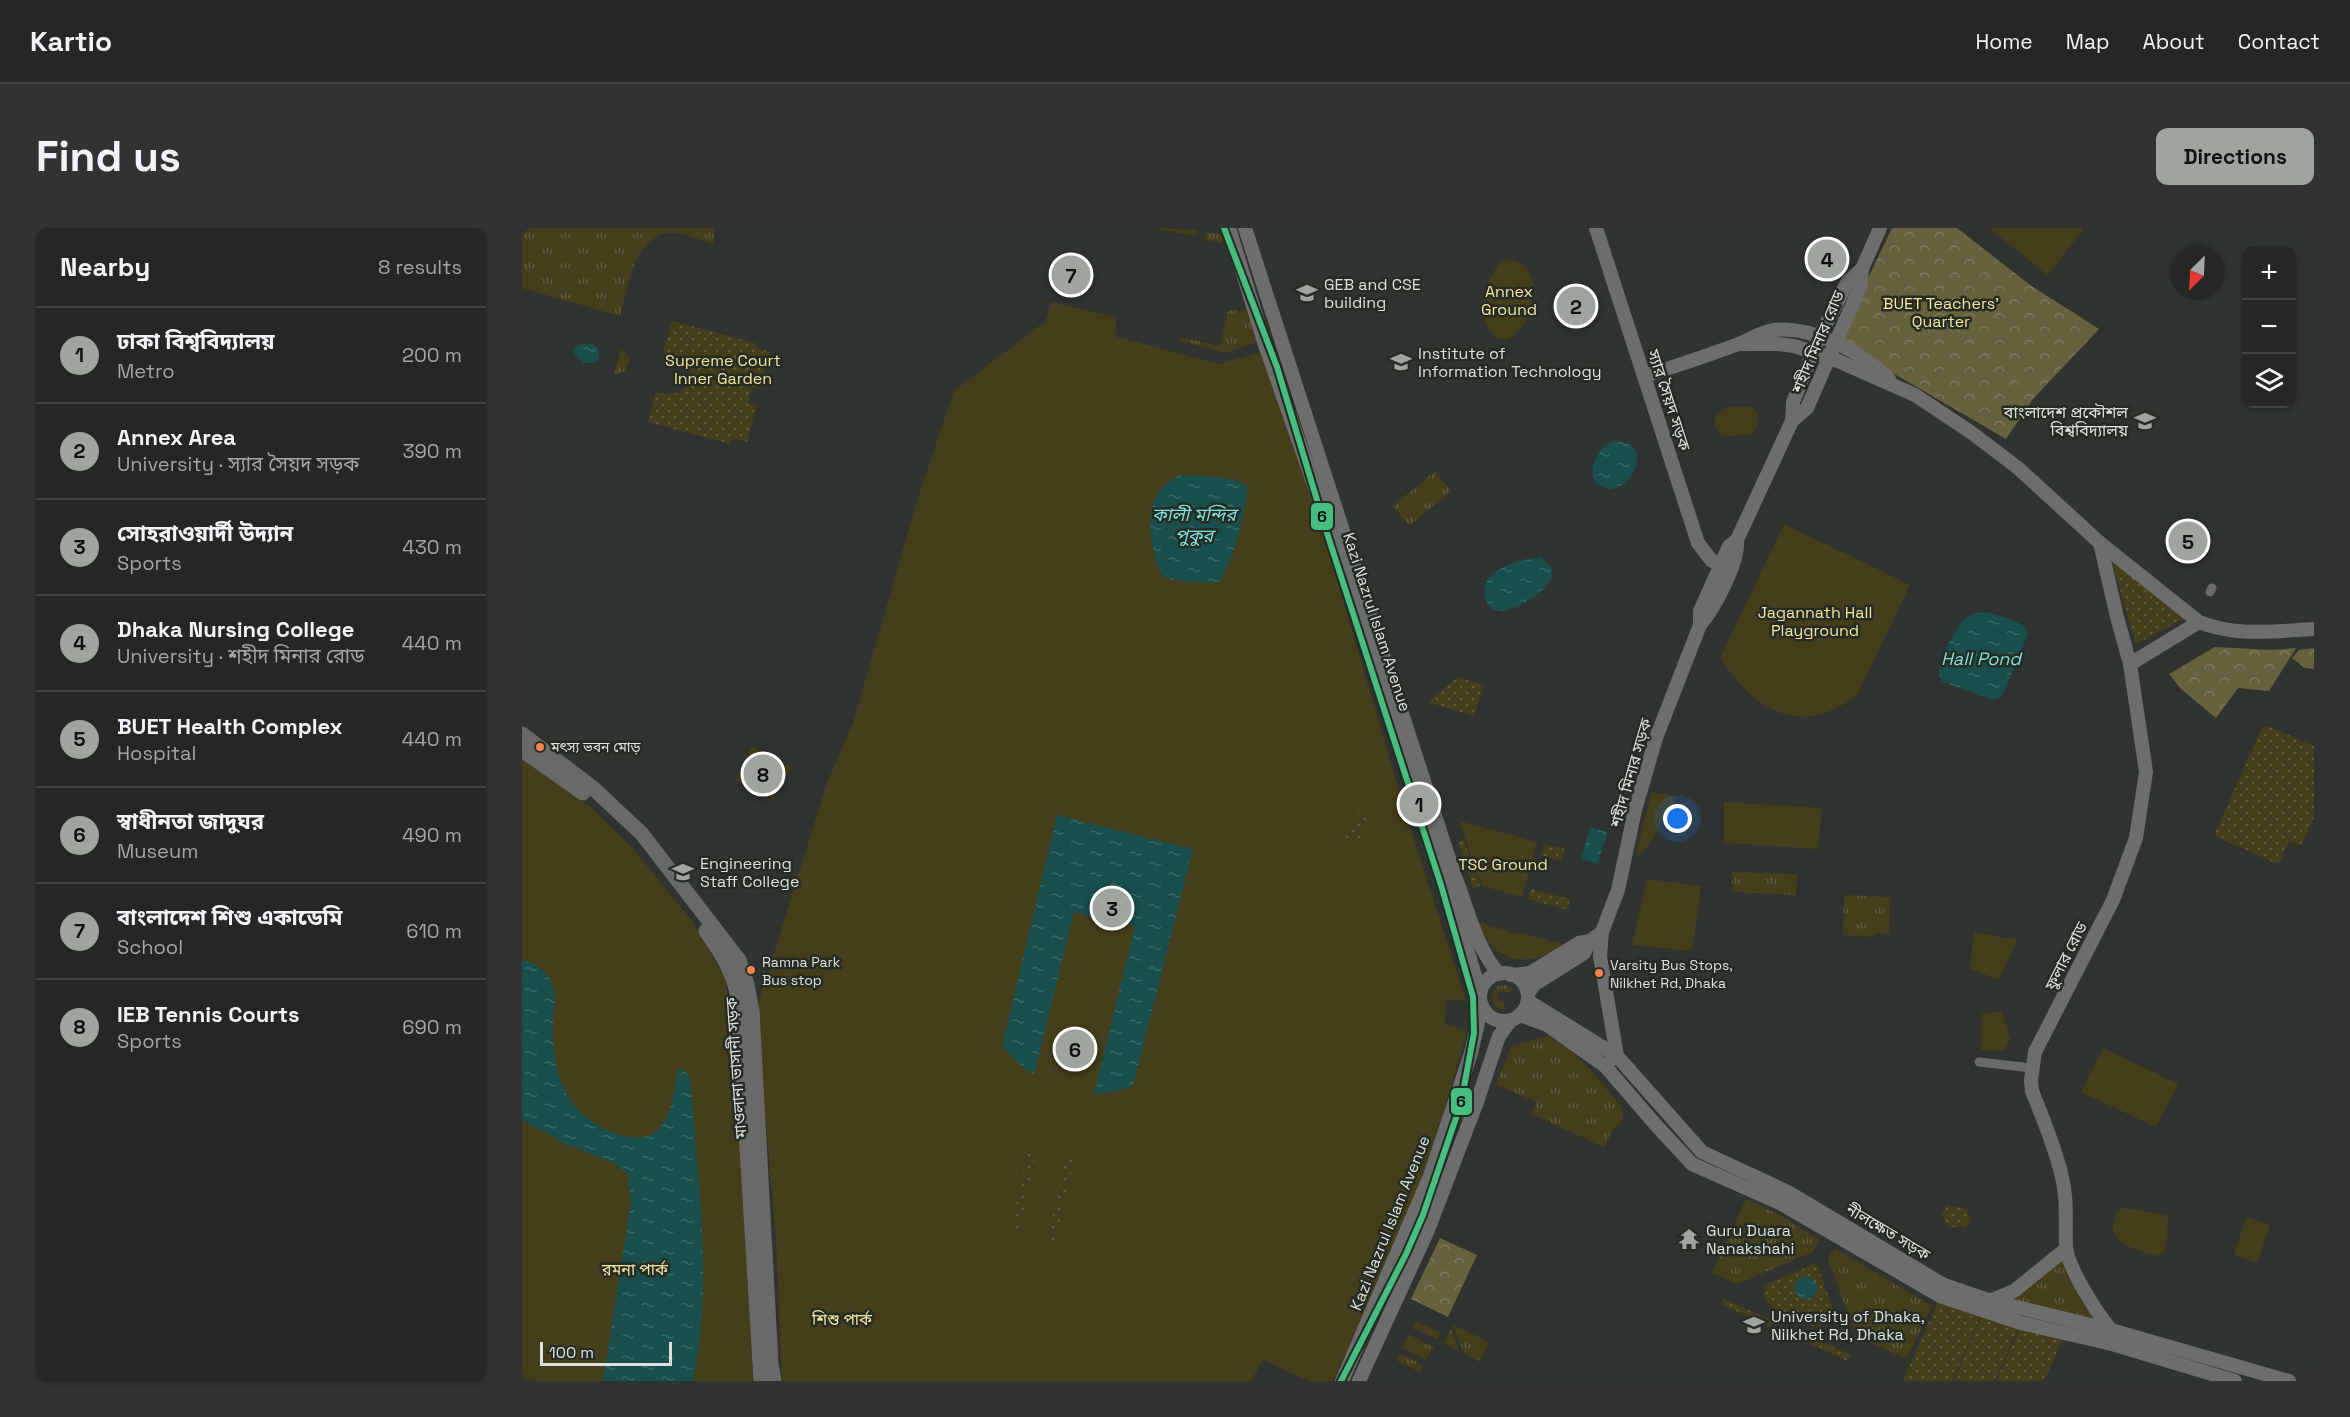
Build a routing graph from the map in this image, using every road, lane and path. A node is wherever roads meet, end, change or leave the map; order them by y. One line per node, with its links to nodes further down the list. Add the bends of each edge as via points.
1 (1230, 228): 14 (main road, Kazi Nazrul Islam Avenue, via 1265,345)
2 (1245, 228): 14 (main road, Kazi Nazrul Islam Avenue)
3 (1596, 228): 11 (main road, স্যার সৈয়দ সড়ক)
4 (1880, 228): 5 (main road, শহীদ মিনার রোড)
5 (1862, 269): 6 (main road, শহীদ মিনার রোড, via 1848,281); 7 (main road, শহীদ মিনার রোড, via 1860,286)
6 (1819, 337): 7 (main road); 8 (main road, via 1777,330); 9 (main road, শহীদ মিনার রোড)
7 (1835, 343): 10 (main road, শহীদ মিনার রোড); 12 (main road, via 1856,353)
8 (1739, 344): 9 (main road, via 1778,344); 11 (main road)
9 (1813, 352): 10 (main road); 13 (main road, শহীদ মিনার রোড, via 1793,402)
10 (1829, 357): 12 (main road); 13 (main road, শহীদ মিনার রোড, via 1807,408)
11 (1645, 376): 16 (main road, স্যার সৈয়দ সড়ক, via 1698,543 1711,560)
12 (1897, 387): 15 (main road, via 1915,395 2000,454)
13 (1792, 421): 16 (main road, শহীদ মিনার রোড, via 1737,540 1729,546)
14 (1333, 519): 23 (main road, Kazi Nazrul Islam Avenue, via 1440,832)
15 (2100, 543): 17 (main road); 19 (main road, ফুলার রোড)
16 (1725, 567): 24 (main road, শহীদ মিনার সড়ক, via 1711,613 1700,625 1656,738 1618,890)
17 (2199, 622): 18 (main road, via 2258,633); 19 (main road)
18 (2314, 629)
19 (2130, 664): 33 (main road, ফুলার রোড, via 2146,771 2136,838 2114,900 2035,1052)
20 (522, 734): 22 (highway, মাওলানা ভাসানী সড়ক, via 593,788)
21 (522, 750): 22 (highway, মাওলানা ভাসানী সড়ক)
22 (639, 836): 25 (highway, মাওলানা ভাসানী সড়ক)
23 (1462, 912): 26 (main road, Kazi Nazrul Islam Avenue, via 1491,965); 28 (main road, Kazi Nazrul Islam Avenue)
24 (1596, 936): 26 (main road, via 1530,973); 27 (main road, শহীদ মিনার সড়ক, via 1584,953 1535,984); 30 (main road, শহীদ মিনার সড়ক)
25 (733, 960): 38 (highway, মাওলানা ভাসানী সড়ক, via 741,1029); 39 (highway, মাওলানা ভাসানী সড়ক, via 747,984 752,1011)
26 (1505, 974): 27 (main road, via 1521,981); 28 (main road, via 1485,983)
27 (1528, 997): 29 (main road); 30 (main road, নীলক্ষেত সড়ক)
28 (1481, 1000): 29 (main road, via 1494,1019); 40 (main road, Kazi Nazrul Islam Avenue, via 1471,1053 1430,1176)
29 (1515, 1018): 32 (main road, নীলক্ষেত সড়ক, via 1547,1025); 41 (main road, Kazi Nazrul Islam Avenue, via 1499,1036 1428,1230)
30 (1617, 1056): 32 (main road); 34 (main road, নীলক্ষেত সড়ক, via 1701,1152 1788,1192)
31 (1979, 1062): 33 (street)
32 (1605, 1066): 34 (main road, নীলক্ষেত সড়ক, via 1692,1164)
33 (2032, 1068): 35 (main road, ফুলার রোড, via 2032,1091 2062,1174)
34 (1834, 1227): 36 (main road, নীলক্ষেত সড়ক)
35 (2066, 1249): 36 (main road, via 2014,1291); 37 (main road, ফুলার রোড)
36 (1985, 1306): 37 (main road, নীলক্ষেত সড়ক)
37 (2109, 1336): 42 (main road, নীলক্ষেত সড়ক); 43 (main road, নীলক্ষেত সড়ক)
38 (761, 1381)
39 (774, 1381)
40 (1342, 1381)
41 (1359, 1381)
42 (2235, 1381)
43 (2289, 1381)

